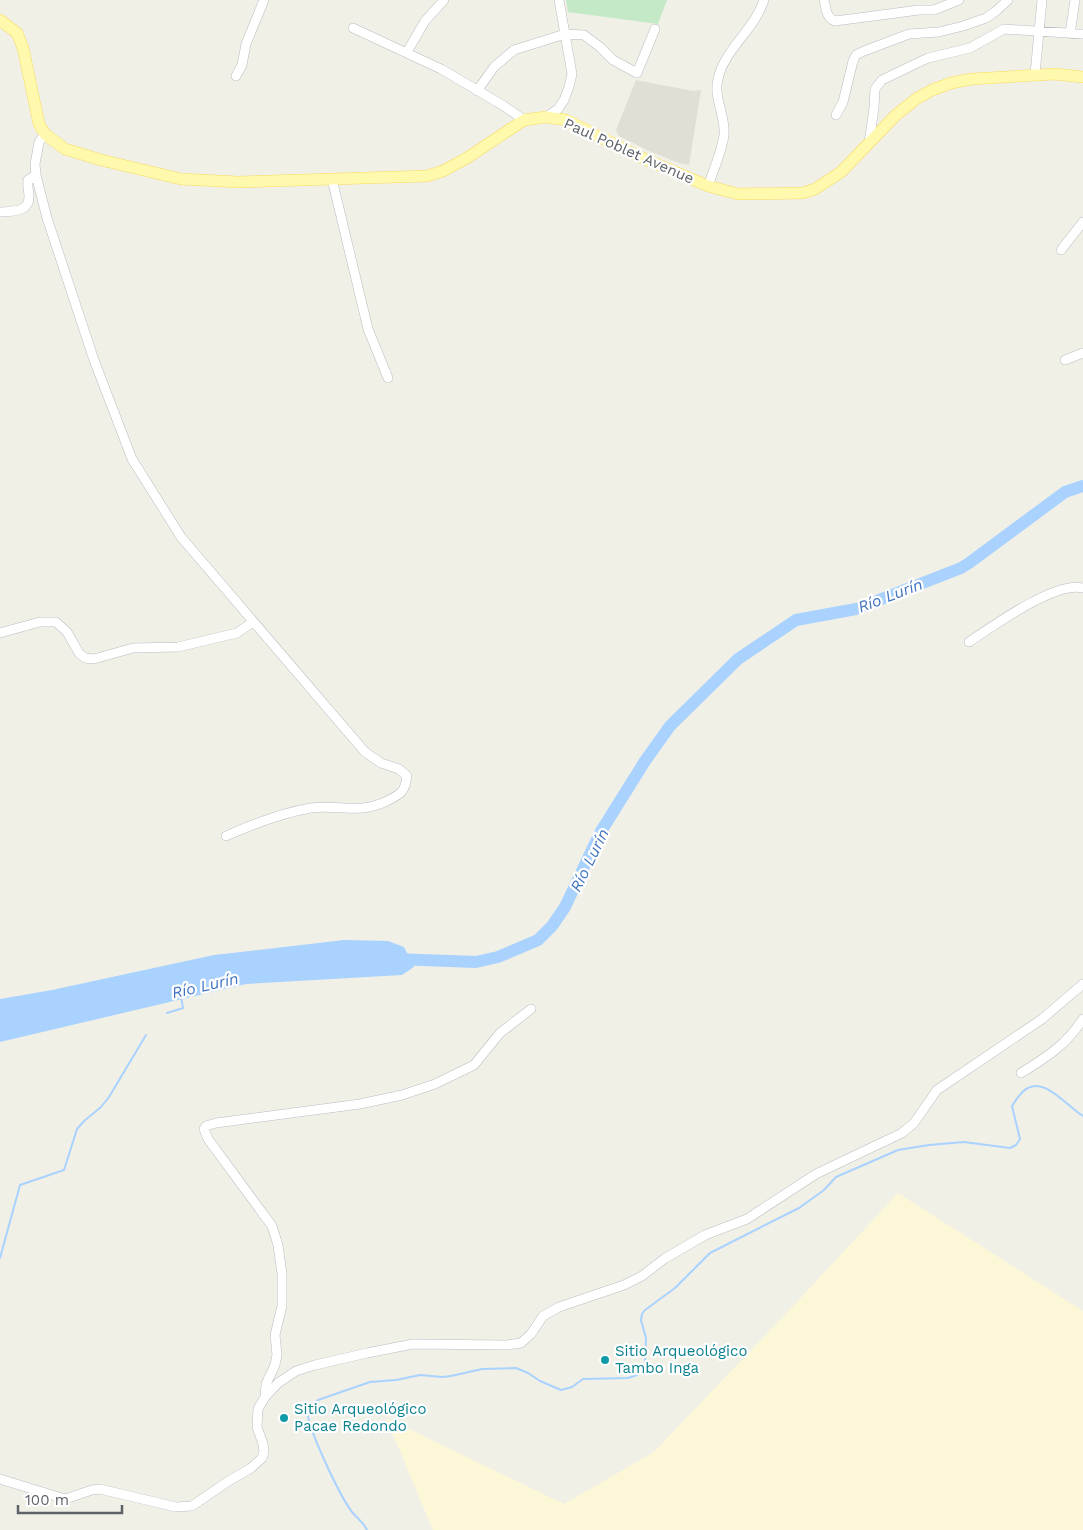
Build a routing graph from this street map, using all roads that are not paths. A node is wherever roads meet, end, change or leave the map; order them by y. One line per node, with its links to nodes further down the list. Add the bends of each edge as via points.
1 (264, 0): 19 (street)
2 (444, 0): 17 (street, via 425,21)
3 (559, 0): 14 (street)
4 (764, 0): 29 (street, via 748,31 723,65 718,79 724,135)
5 (824, 0): 6 (street, via 830,19 835,20 934,10)
6 (959, 0)
7 (1008, 0): 22 (street, via 986,18 939,32 909,34 856,55 843,102)
8 (1042, 0): 13 (street)
9 (1075, 0): 15 (street)
10 (0, 20): 25 (main road, via 17,33 39,124)
11 (353, 28): 17 (street)
12 (655, 29): 14 (street, via 637,73 613,60 584,35)
13 (1038, 32): 15 (street); 18 (street); 26 (street, via 1004,29 970,48 928,58 882,80 875,89)
14 (565, 34): 21 (street, via 514,50 494,67); 23 (street, via 571,81 558,109)
15 (1070, 34): 16 (street)
16 (1083, 34)
17 (407, 52): 21 (street)
18 (1036, 74): 20 (main road, Paul Poblet Avenue); 26 (main road, Paul Poblet Avenue, via 972,79 932,90 896,115)
19 (236, 76)
20 (1083, 77)
21 (477, 91): 24 (street)
22 (836, 115)
23 (546, 117): 24 (main road, Paul Poblet Avenue); 29 (main road, Paul Poblet Avenue, via 566,120)
24 (524, 120): 28 (main road, Paul Poblet Avenue, via 467,158 436,174)
25 (45, 134): 27 (street, via 35,155); 28 (main road, Paul Poblet Avenue, via 57,145 74,153 181,179 238,182)
26 (869, 143): 29 (main road, Paul Poblet Avenue, via 829,182 803,193 738,194)
27 (36, 175): 30 (street, via 28,180 29,201 25,207 18,211); 38 (street, via 91,352 132,459 181,537)
28 (332, 179): 36 (street, via 368,329)
29 (708, 186)
30 (0, 212)
31 (1083, 222): 32 (street)
32 (1079, 234): 33 (street)
33 (1061, 250)
34 (1083, 353): 35 (street)
35 (1065, 360)
36 (388, 378)
37 (1083, 588): 40 (street, via 1060,589 1011,614)
38 (253, 622): 39 (street, via 237,633 178,647 133,648 94,659 85,658 56,622 40,622); 41 (street, via 364,752 399,769 407,776 406,784 401,794 371,808 311,808 252,824)
39 (0, 633)
40 (970, 642)
41 (226, 836)
42 (1083, 984): 46 (street, via 1042,1019 937,1090 914,1123 902,1133 816,1174 747,1219 705,1235 642,1276 559,1307 543,1316 521,1343 508,1346 412,1344 368,1353 296,1371 278,1382)
43 (531, 1009): 46 (street, via 500,1033 474,1065 435,1084 369,1102 206,1126 208,1139 272,1226 278,1245 282,1306 275,1335 277,1355 266,1384)
44 (1083, 1019): 45 (street, via 1054,1052)
45 (1021, 1073)
46 (265, 1397): 47 (street, via 258,1409 257,1427 264,1444 262,1458 192,1506 176,1507 100,1489 65,1499)
47 (0, 1479)

